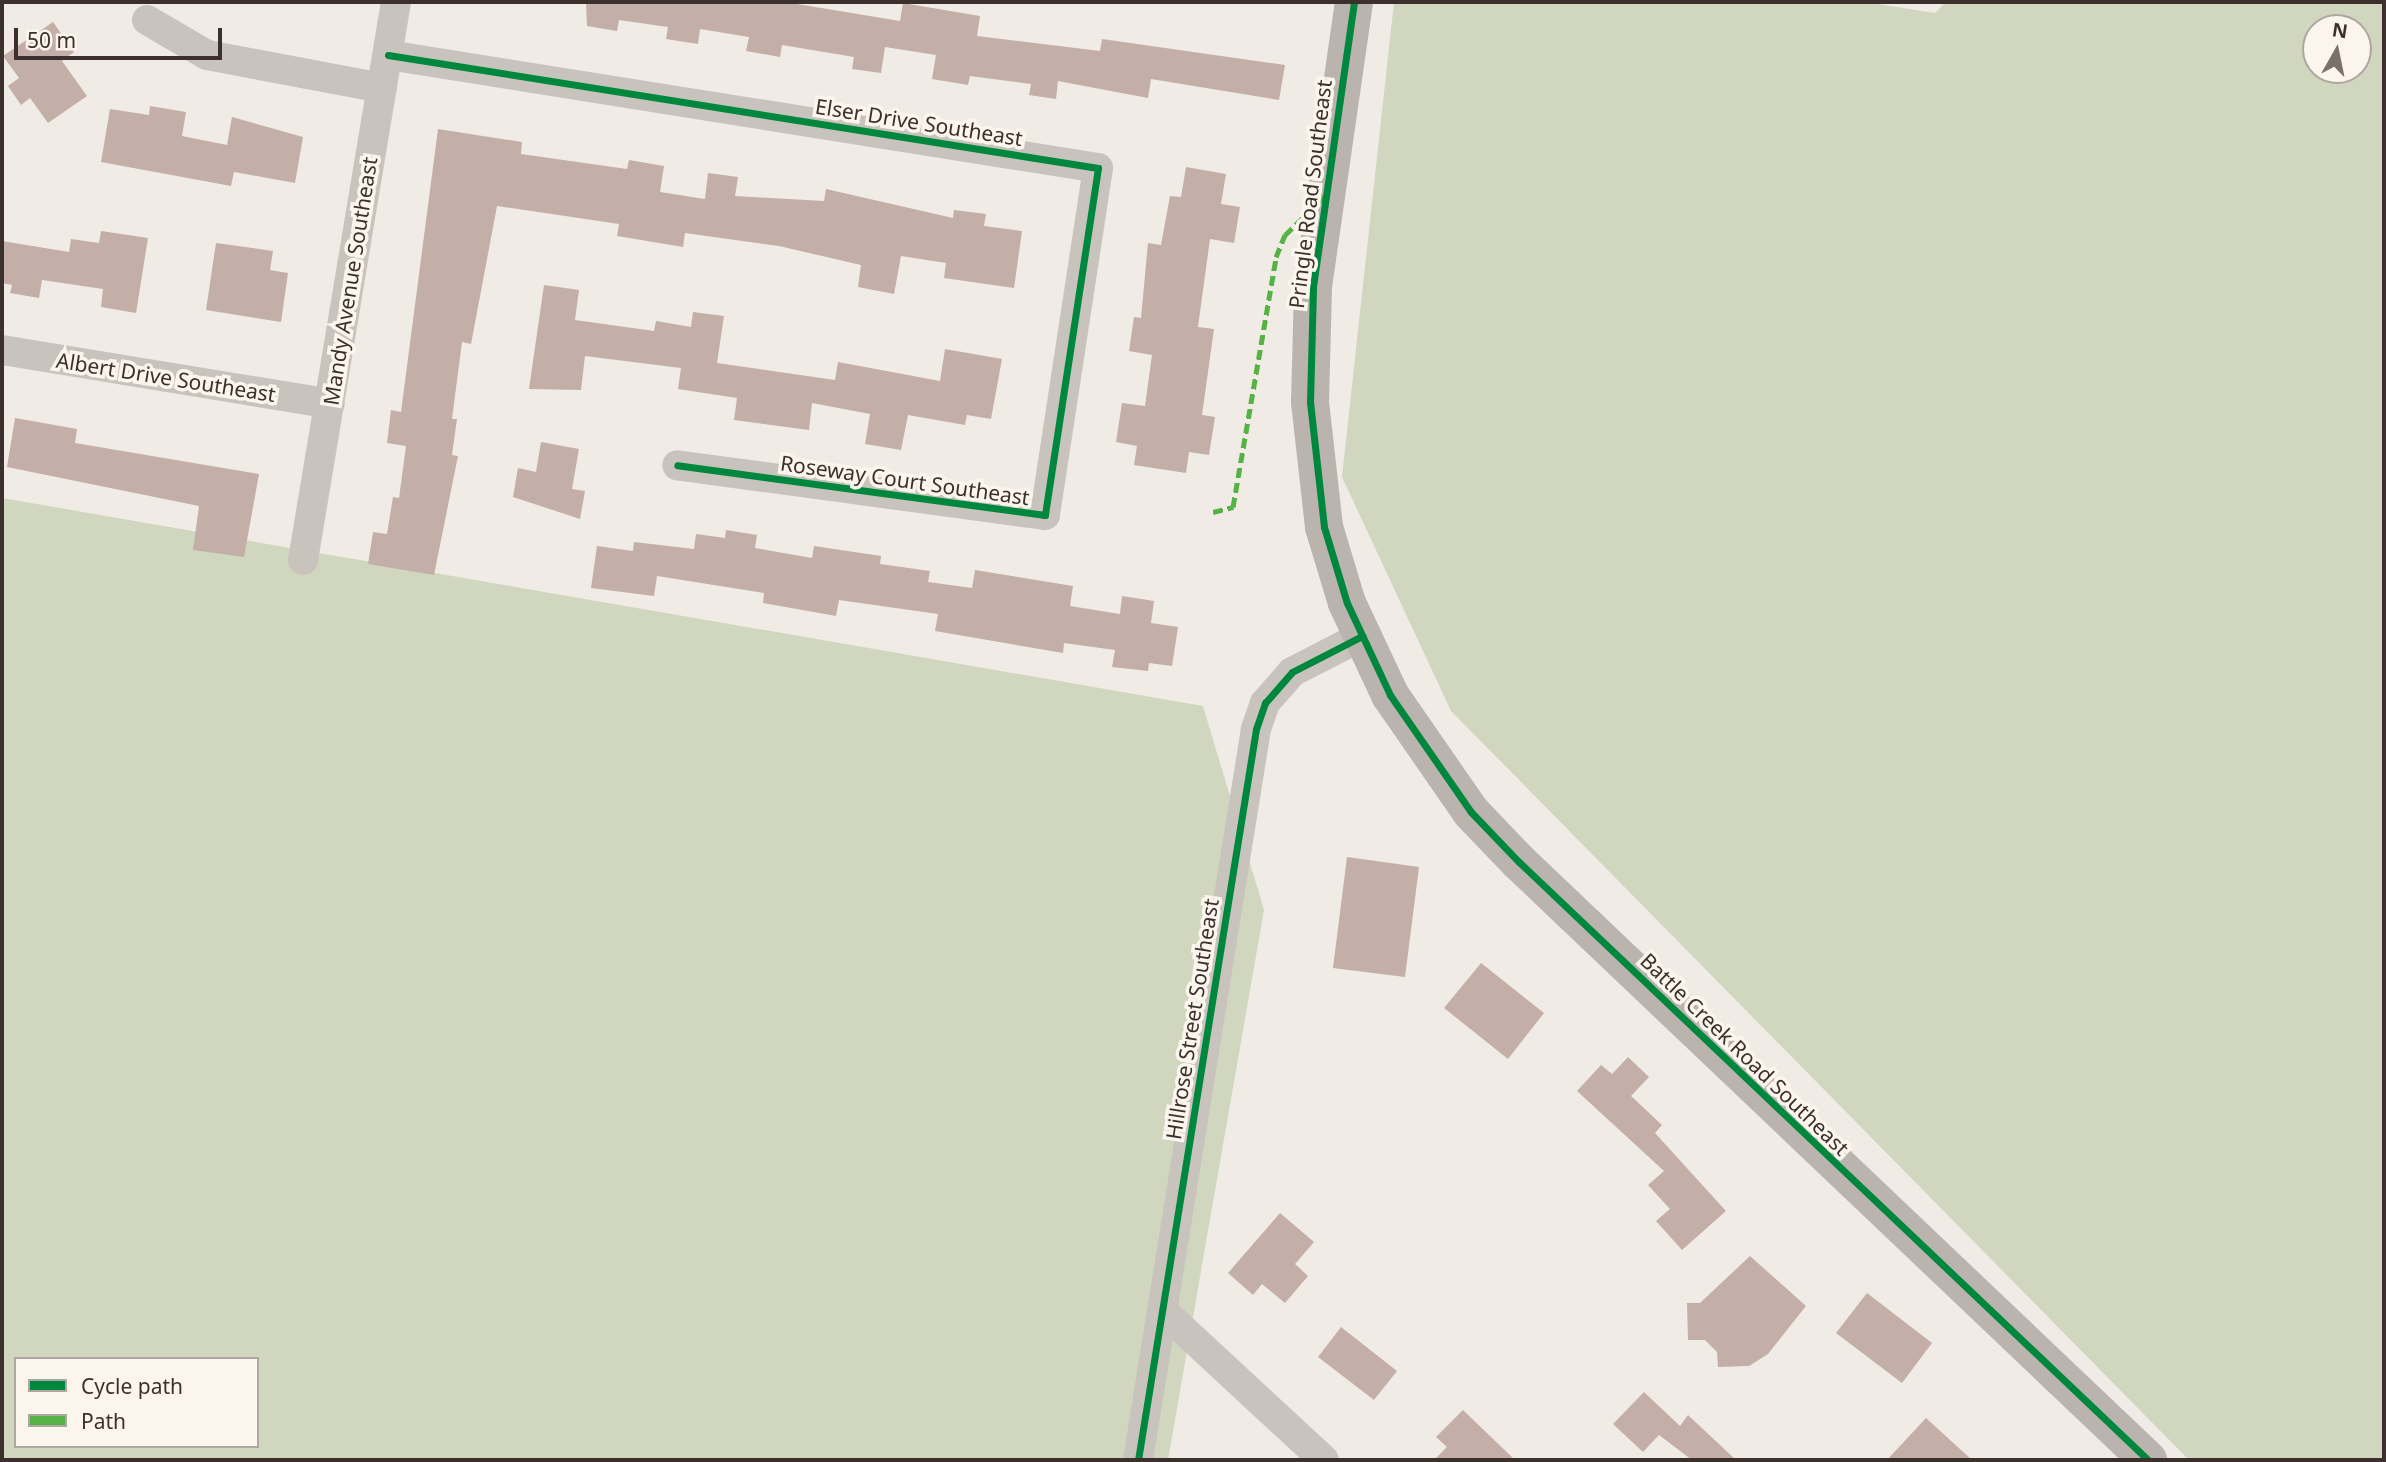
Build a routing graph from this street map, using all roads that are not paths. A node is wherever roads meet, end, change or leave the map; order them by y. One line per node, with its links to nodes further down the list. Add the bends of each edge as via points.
1 (396, 2): 4 (street, Mandy Avenue Southeast)
2 (1354, 2): 11 (main road, Pringle Road Southeast, via 1308,358 1324,527)
3 (147, 20): 5 (street, via 207,55)
4 (388, 55): 5 (street, Mandy Avenue Southeast); 9 (street, Elser Drive Southeast, via 1098,168)
5 (382, 88): 7 (street, Mandy Avenue Southeast)
6 (2, 350): 7 (street, Albert Drive Southeast)
7 (330, 404): 10 (street, Mandy Avenue Southeast)
8 (677, 465): 9 (street, Roseway Court Southeast)
9 (1045, 515)
10 (303, 560)
11 (1362, 636): 12 (street, Hillrose Street Southeast, via 1292,672 1265,703 1256,729); 15 (main road, Battle Creek Road Southeast, via 1413,733 1471,812)
12 (1163, 1311): 13 (street, Hillrose Street Southeast); 14 (street)
13 (1138, 1460)
14 (1324, 1460)
15 (2148, 1460)

